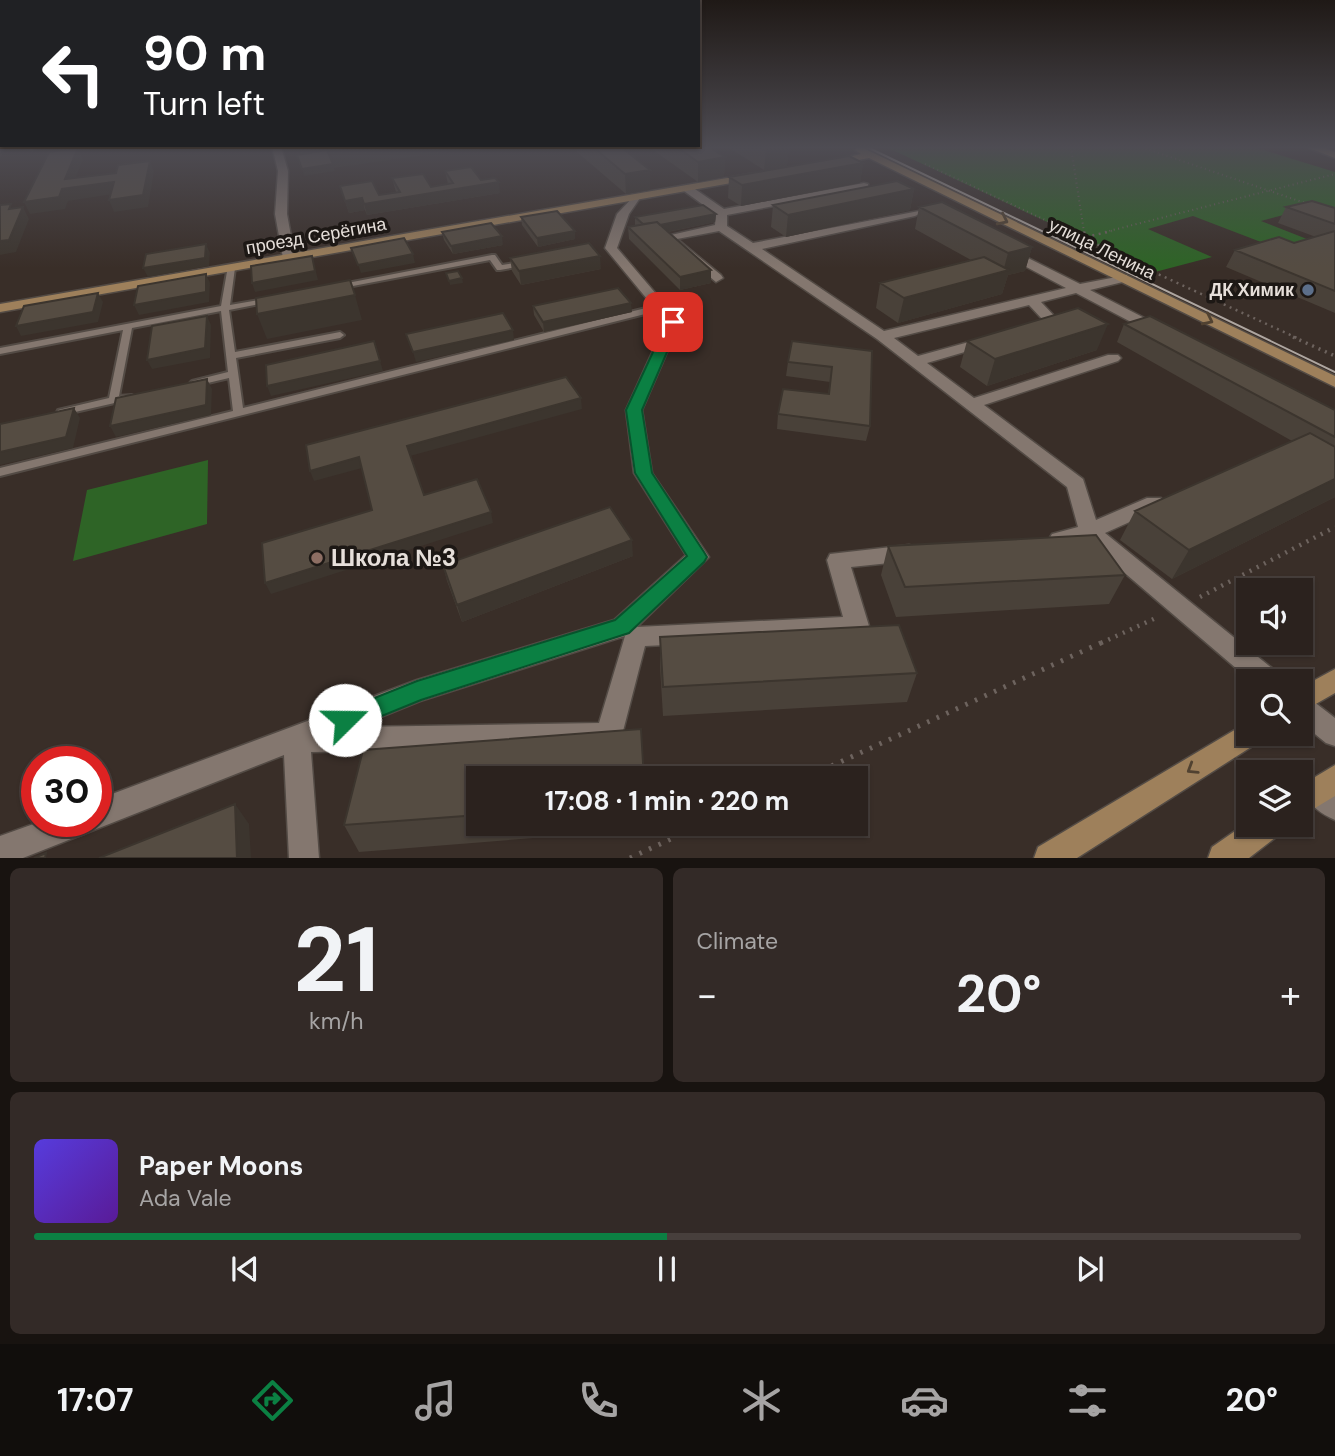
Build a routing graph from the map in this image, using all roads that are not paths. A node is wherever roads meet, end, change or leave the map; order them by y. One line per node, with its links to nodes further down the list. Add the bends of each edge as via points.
1 (283, 187): 11 (street, via 281,214)
2 (695, 187): 5 (street, проезд Серёгина)
3 (860, 187): 8 (street)
4 (934, 187): 15 (street, улица Ленина, one-way to 15)
5 (684, 189): 6 (street, проезд Серёгина); 8 (street)
6 (635, 198): 11 (street, проезд Серёгина); 20 (street, via 623,214 611,248)
7 (915, 213): 10 (street)
8 (722, 220): 10 (street); 14 (street, via 668,237)
9 (992, 244): 17 (street)
10 (754, 247): 26 (street)
11 (289, 258): 13 (street, проезд Серёгина)
12 (535, 261): 16 (lane, via 500,268 492,257)
13 (231, 268): 21 (street, проезд Серёгина); 22 (lane)
14 (716, 278)
15 (1122, 278): 17 (street); 34 (street, улица Ленина, one-way to 34)
16 (332, 288)
17 (1078, 288): 19 (street); 28 (street)
18 (278, 298): 22 (lane)
19 (1030, 298): 24 (street, via 1053,322); 26 (street)
20 (662, 307): 39 (lane); 51 (street, via 673,322 634,410 641,460 643,473 698,557 622,626 417,691)
21 (0, 308)
22 (225, 308): 23 (lane); 30 (lane)
23 (128, 327): 29 (lane); 37 (lane)
24 (1028, 329)
25 (340, 335): 30 (lane)
26 (882, 336): 32 (street)
27 (1004, 336): 32 (street)
28 (1176, 340)
29 (0, 351)
30 (231, 356): 33 (lane)
31 (1113, 358): 38 (street)
32 (917, 362): 38 (street)
33 (233, 374): 35 (lane); 39 (lane)
34 (1335, 382)
35 (180, 386)
36 (139, 395): 37 (lane)
37 (113, 401): 40 (lane)
38 (974, 403): 43 (street, via 1076,484)
39 (238, 411): 41 (lane)
40 (50, 414)
41 (0, 472)
42 (1173, 494): 43 (street)
43 (1089, 531): 44 (street, via 1074,538); 46 (street)
44 (1033, 542)
45 (935, 551): 51 (street, via 838,560 857,626 636,637 609,735)
46 (1255, 669)
47 (1335, 680): 48 (street)
48 (1313, 695)
49 (1313, 715): 50 (street)
50 (1335, 734)
51 (297, 740): 53 (street); 57 (street)
52 (1236, 742): 58 (street, one-way to 58)
53 (112, 809)
54 (38, 837): 56 (street)
55 (1252, 837): 59 (street)
56 (0, 851)
57 (304, 858)
58 (1049, 858)
59 (1223, 858)

